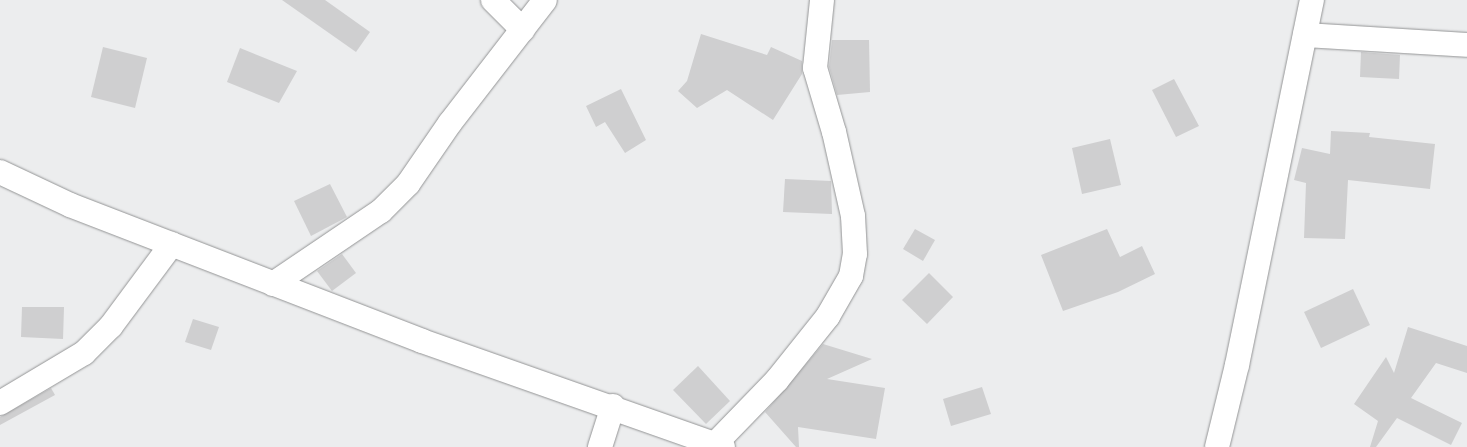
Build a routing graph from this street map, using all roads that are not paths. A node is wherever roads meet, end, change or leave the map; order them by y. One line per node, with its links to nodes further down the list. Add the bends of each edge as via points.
1 (493, 0): 5 (street)
2 (545, 0): 5 (street)
3 (822, 0): 13 (street, via 815,68 854,216 855,254 851,276 828,316)
4 (1312, 0): 6 (street)
5 (523, 30): 10 (street, via 450,123 408,184 373,217)
6 (1305, 35): 7 (street); 15 (street, via 1237,366)
7 (1467, 45)
8 (0, 172): 9 (street, via 70,205)
9 (172, 244): 10 (street); 11 (street, via 111,326 84,353)
10 (273, 284): 12 (street, via 422,341)
11 (0, 402)
12 (613, 406): 13 (street); 14 (street)
13 (719, 445)
14 (600, 447)
15 (1217, 447)

